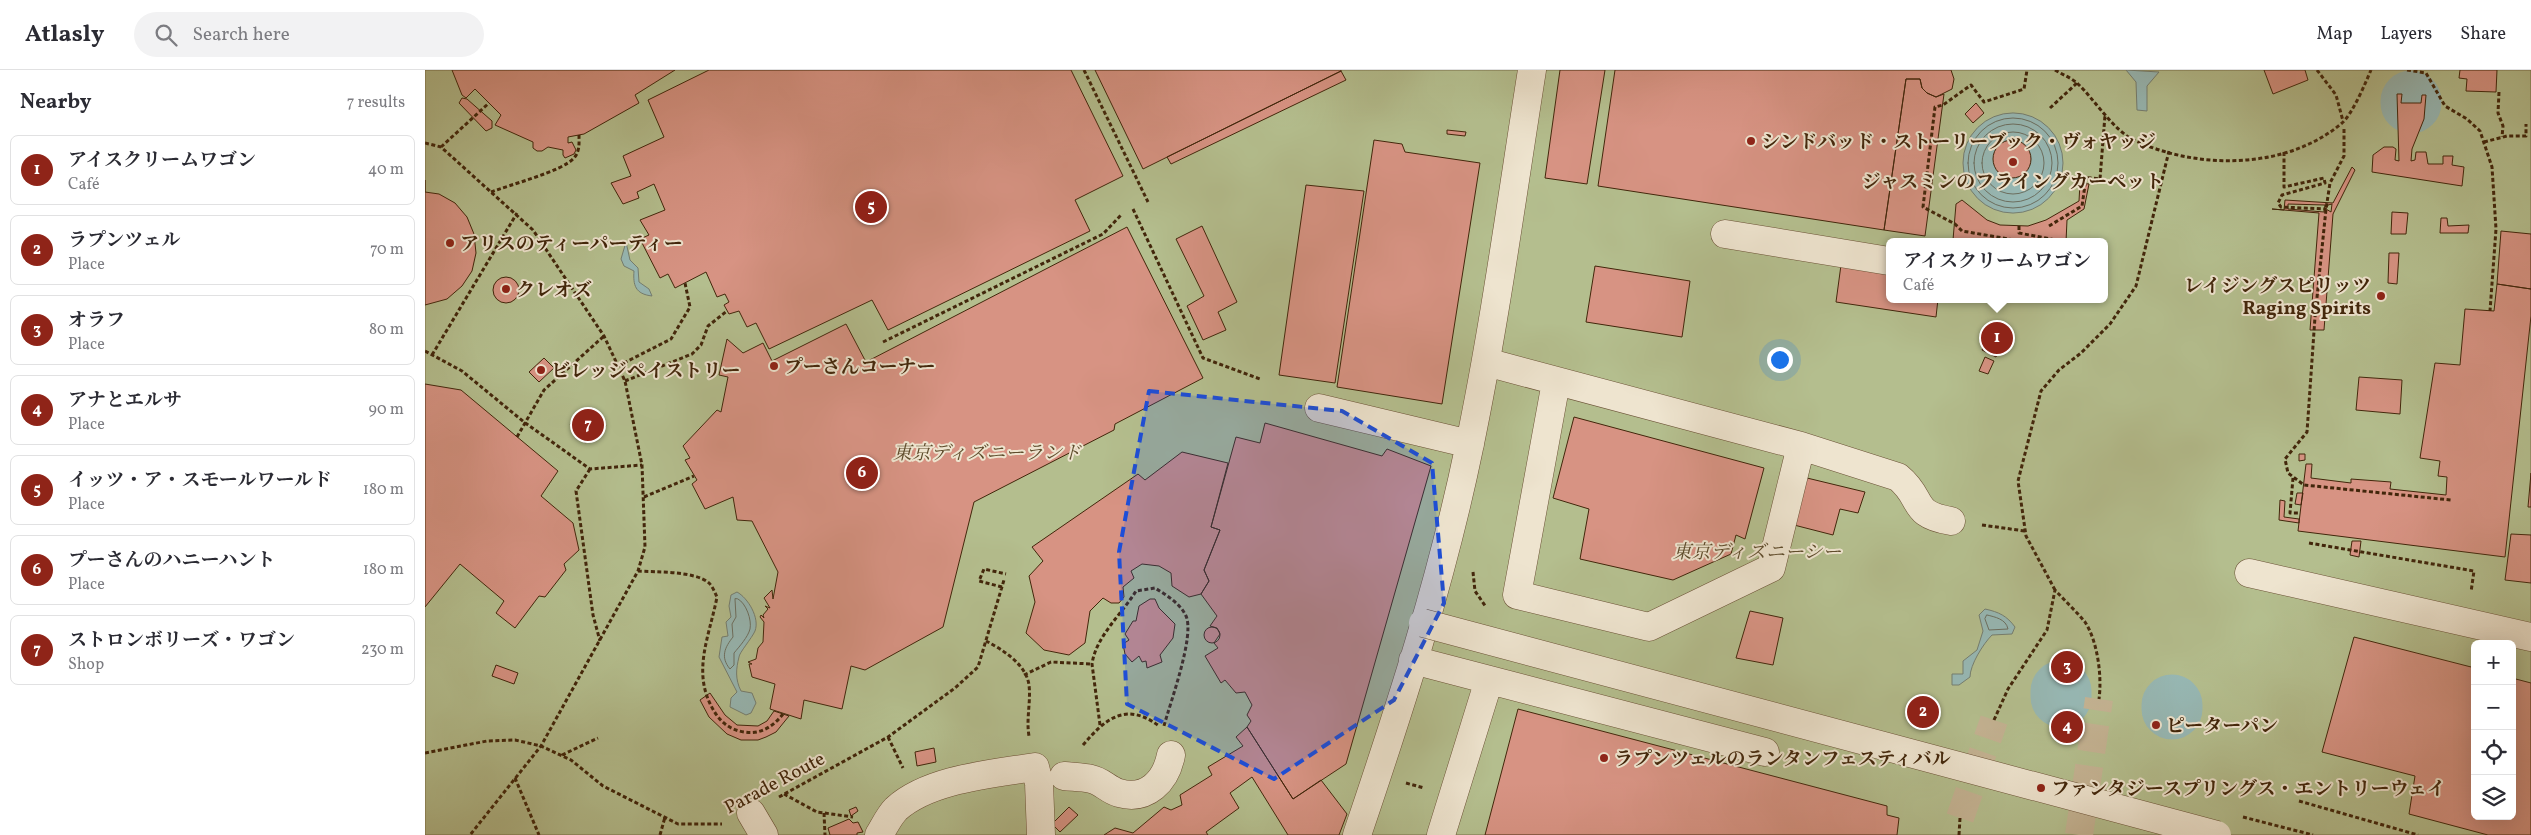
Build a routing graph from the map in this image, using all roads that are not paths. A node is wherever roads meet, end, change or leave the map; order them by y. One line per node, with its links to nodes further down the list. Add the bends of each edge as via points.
1 (1532, 70): 4 (street)
2 (1725, 234): 3 (street)
3 (1886, 261)
4 (1486, 362): 5 (street); 7 (street)
5 (1556, 382): 8 (street); 8 (street, via 1517,595 1649,627 1771,568)
6 (1319, 408): 7 (street)
7 (1470, 444): 11 (street)
8 (1801, 446): 9 (street, via 1898,477 1907,484 1925,514)
9 (1951, 521)
10 (2249, 573): 12 (street)
11 (1423, 623): 13 (street); 22 (street, bridge)
12 (2531, 637)
13 (1413, 660): 14 (street); 20 (street)
14 (1489, 680): 15 (street); 21 (street)
15 (1765, 752)
16 (1171, 756): 17 (street, via 1162,780 1140,794 1119,793 1091,779)
17 (1064, 776)
18 (881, 832): 19 (street, via 896,810 923,792 968,778 1035,767 1039,783)
19 (1041, 835)
20 (1357, 835)
21 (1441, 835)
22 (2217, 835)

